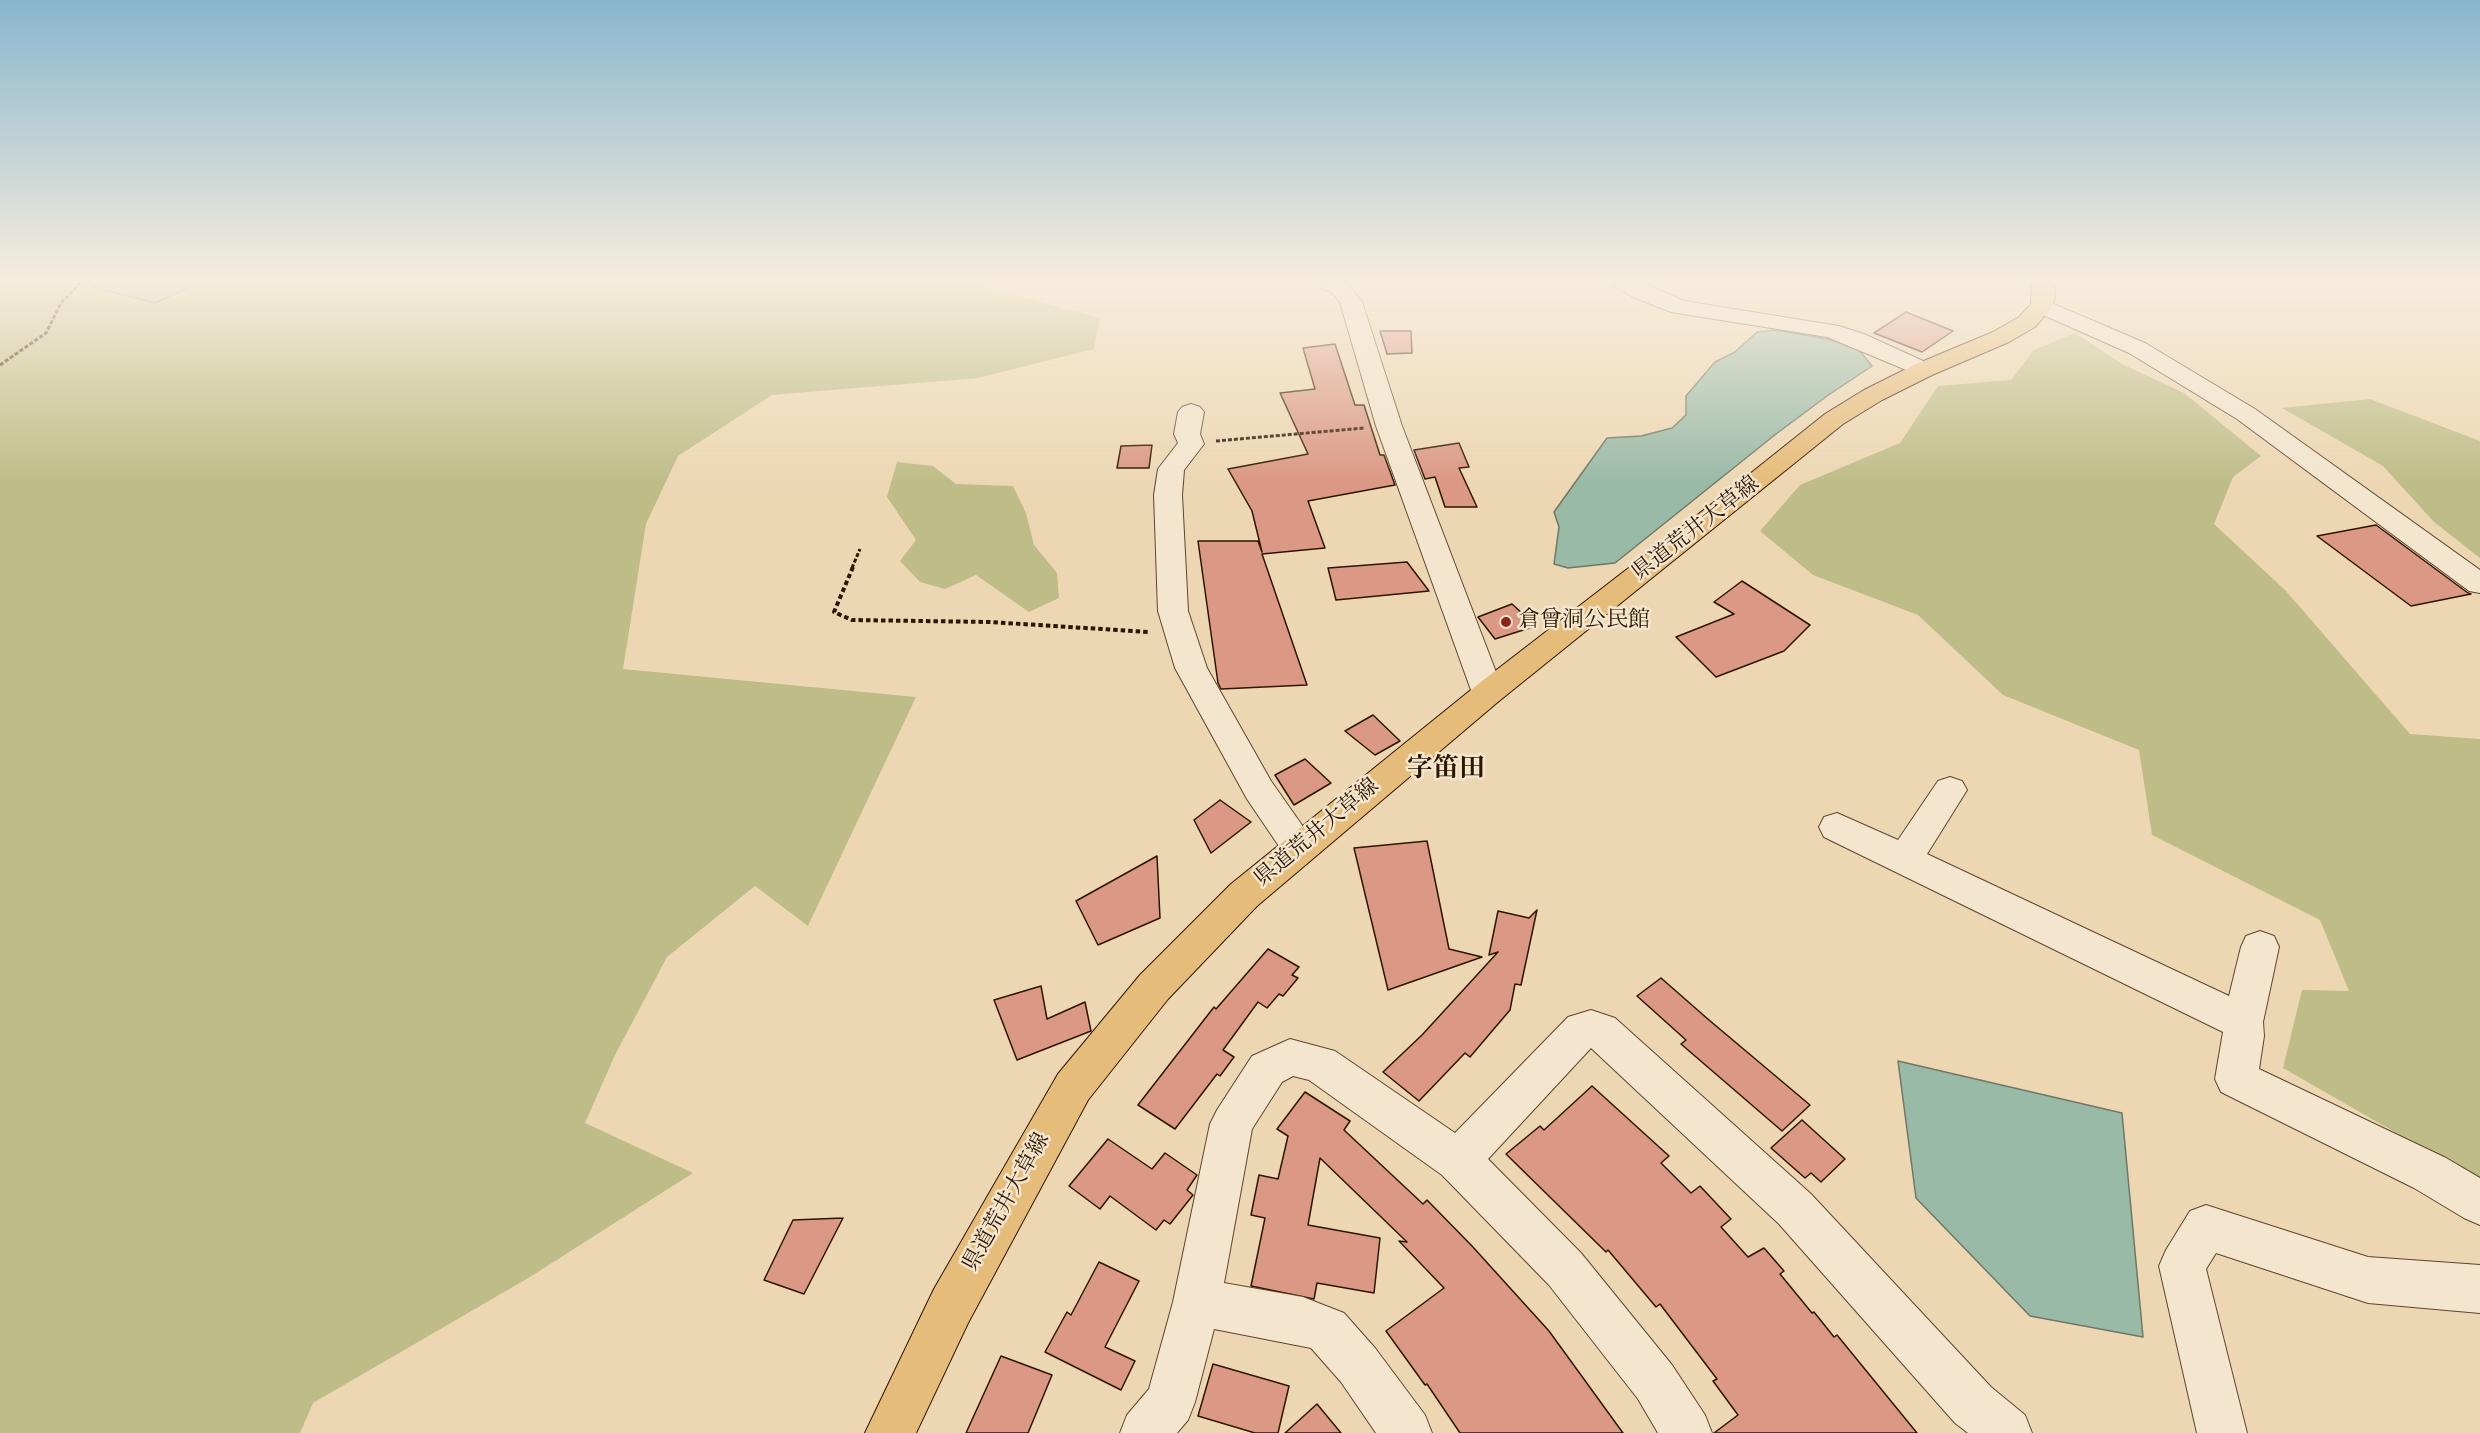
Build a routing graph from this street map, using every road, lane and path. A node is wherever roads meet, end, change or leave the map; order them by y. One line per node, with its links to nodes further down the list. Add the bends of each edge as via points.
1 (23, 349): 6 (path)
2 (1365, 349): 9 (street)
3 (1878, 349): 7 (street)
4 (1972, 349): 7 (main road, 県道荒井大草線)
5 (2138, 349): 12 (street, via 2246,414)
6 (0, 365)
7 (1923, 369): 14 (main road, 県道荒井大草線, via 1834,419)
8 (1191, 412): 10 (street, via 1187,434)
9 (1389, 426): 10 (path); 14 (street)
10 (1191, 444): 13 (street, via 1171,469 1168,495 1173,611)
11 (860, 549): 13 (path, via 834,612 852,620 990,622)
12 (2480, 584)
13 (1180, 634): 17 (street, via 1191,668 1258,789)
14 (1488, 693): 17 (main road, 県道荒井大草線)
15 (1950, 790): 18 (street)
16 (1836, 826): 18 (street)
17 (1300, 848): 25 (main road, 県道荒井大草線, via 1244,894 1154,987 1073,1087 951,1306)
18 (1905, 859): 20 (street)
19 (2260, 947): 20 (street)
20 (2243, 1022): 22 (street, via 2236,1079 2430,1173)
21 (1458, 1160): 24 (street, via 1320,1064 1290,1057 1275,1065 1268,1069 1232,1124); 28 (street, via 1565,1269 1655,1382); 29 (street, via 1582,1030 1601,1031 1795,1209 1973,1405)
22 (2480, 1203)
23 (2480, 1289): 30 (street, via 2368,1280 2206,1227 2182,1266)
24 (1197, 1302): 26 (street, via 1170,1402); 27 (street, via 1304,1321 1327,1330 1358,1365)
25 (890, 1433)
26 (1145, 1433)
27 (1407, 1433)
28 (1688, 1433)
29 (2007, 1433)
30 (2222, 1433)

